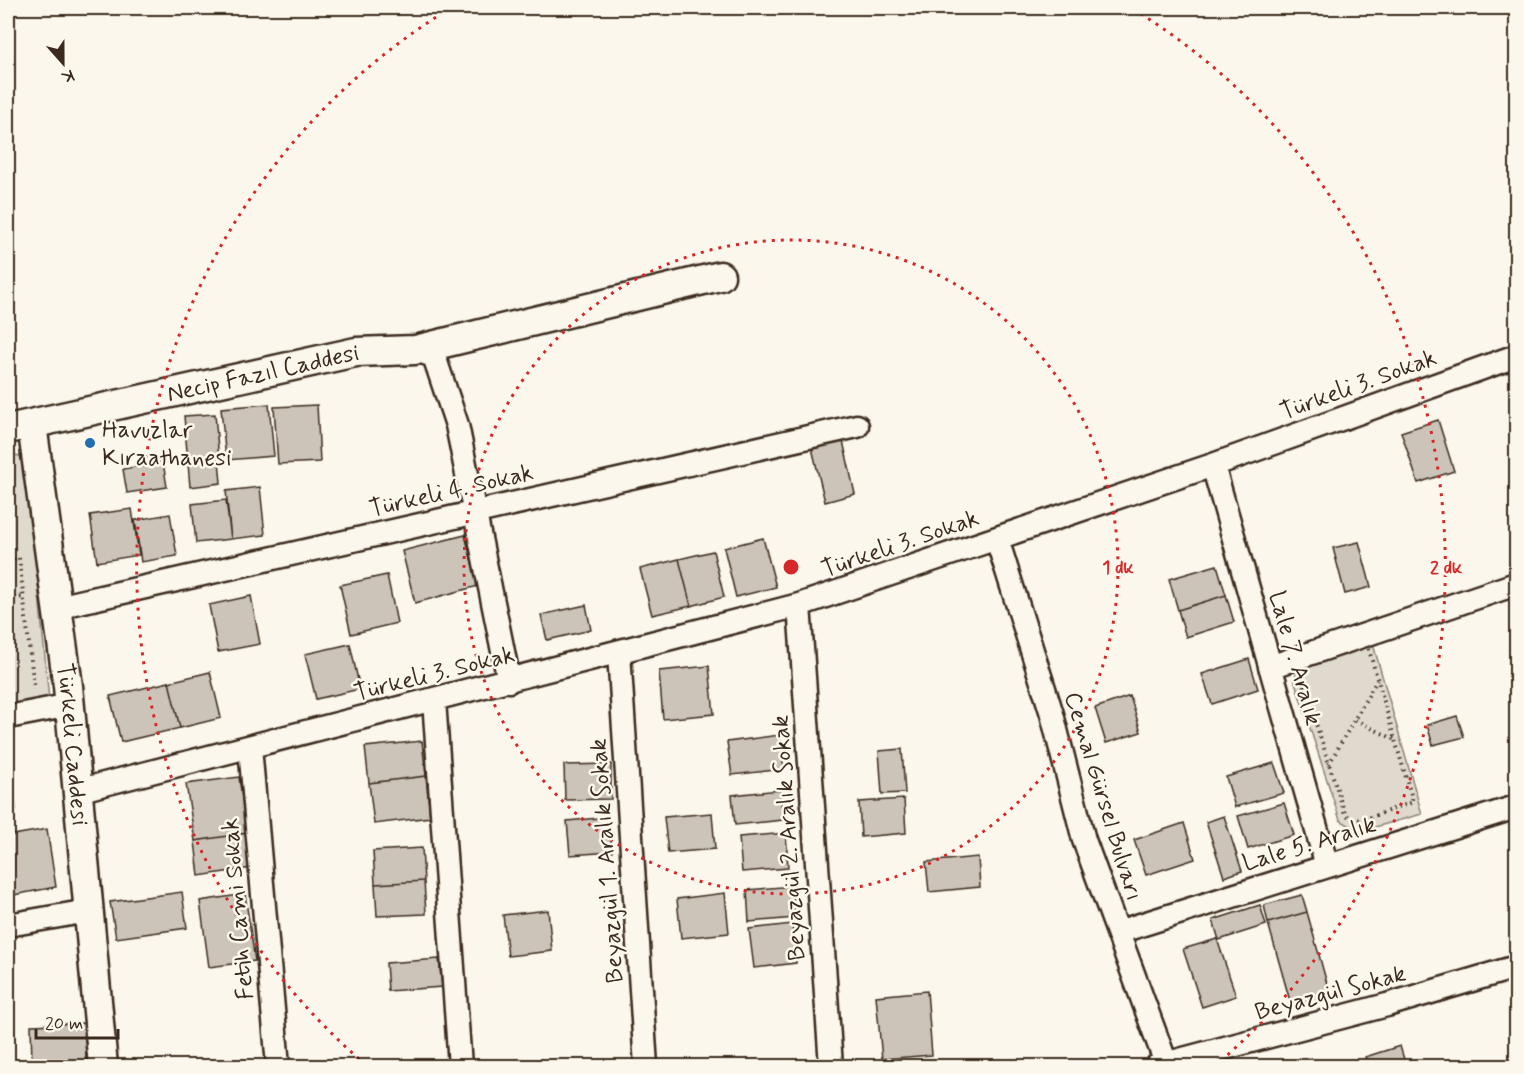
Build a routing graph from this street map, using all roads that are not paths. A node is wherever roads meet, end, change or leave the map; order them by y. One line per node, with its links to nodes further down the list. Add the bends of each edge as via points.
1 (720, 276): 2 (street, Necip Fazıl Caddesi)
2 (415, 350): 5 (street, Necip Fazıl Caddesi, via 356,352); 7 (street, via 434,356 457,425)
3 (1516, 356): 6 (street, Türkeli 3. Sokak)
4 (857, 426): 7 (street, Türkeli 4. Sokak)
5 (20, 427): 11 (street, Türkeli Caddesi)
6 (1213, 465): 8 (street, Türkeli 3. Sokak); 13 (street, Lale 7. Aralık)
7 (474, 513): 11 (street, Türkeli 4. Sokak); 14 (street)
8 (997, 539): 10 (street, Türkeli 3. Sokak); 24 (street, Cemal Gürsel Bulvarı, via 1052,714 1084,840)
9 (1516, 584): 13 (street)
10 (799, 605): 12 (street, Türkeli 3. Sokak); 30 (street, Beyazgül 2. Aralık Sokak)
11 (57, 607): 16 (street, Türkeli Caddesi)
12 (619, 653): 14 (street, Türkeli 3. Sokak); 29 (street, Beyazgül 1. Aralık Sokak)
13 (1270, 667): 21 (street, Lale 7. Aralık)
14 (509, 681): 15 (street, Türkeli 3. Sokak)
15 (434, 700): 18 (street, Türkeli 3. Sokak); 28 (street)
16 (70, 705): 17 (street); 19 (street, Türkeli Caddesi)
17 (8, 717)
18 (250, 747): 19 (street, Türkeli 3. Sokak); 27 (street, Fetih Cami Sokak)
19 (77, 790): 22 (street, Türkeli Caddesi)
20 (1516, 807): 21 (street, Lale 5. Aralık)
21 (1327, 866): 24 (street, Lale 5. Aralık)
22 (88, 911): 23 (street); 26 (street, Türkeli Caddesi)
23 (8, 925)
24 (1118, 932): 31 (street, Cemal Gürsel Bulvarı)
25 (1516, 967): 31 (street, Beyazgül Sokak)
26 (103, 1066)
27 (278, 1066)
28 (460, 1066)
29 (646, 1066)
30 (831, 1066)
31 (1163, 1066)

